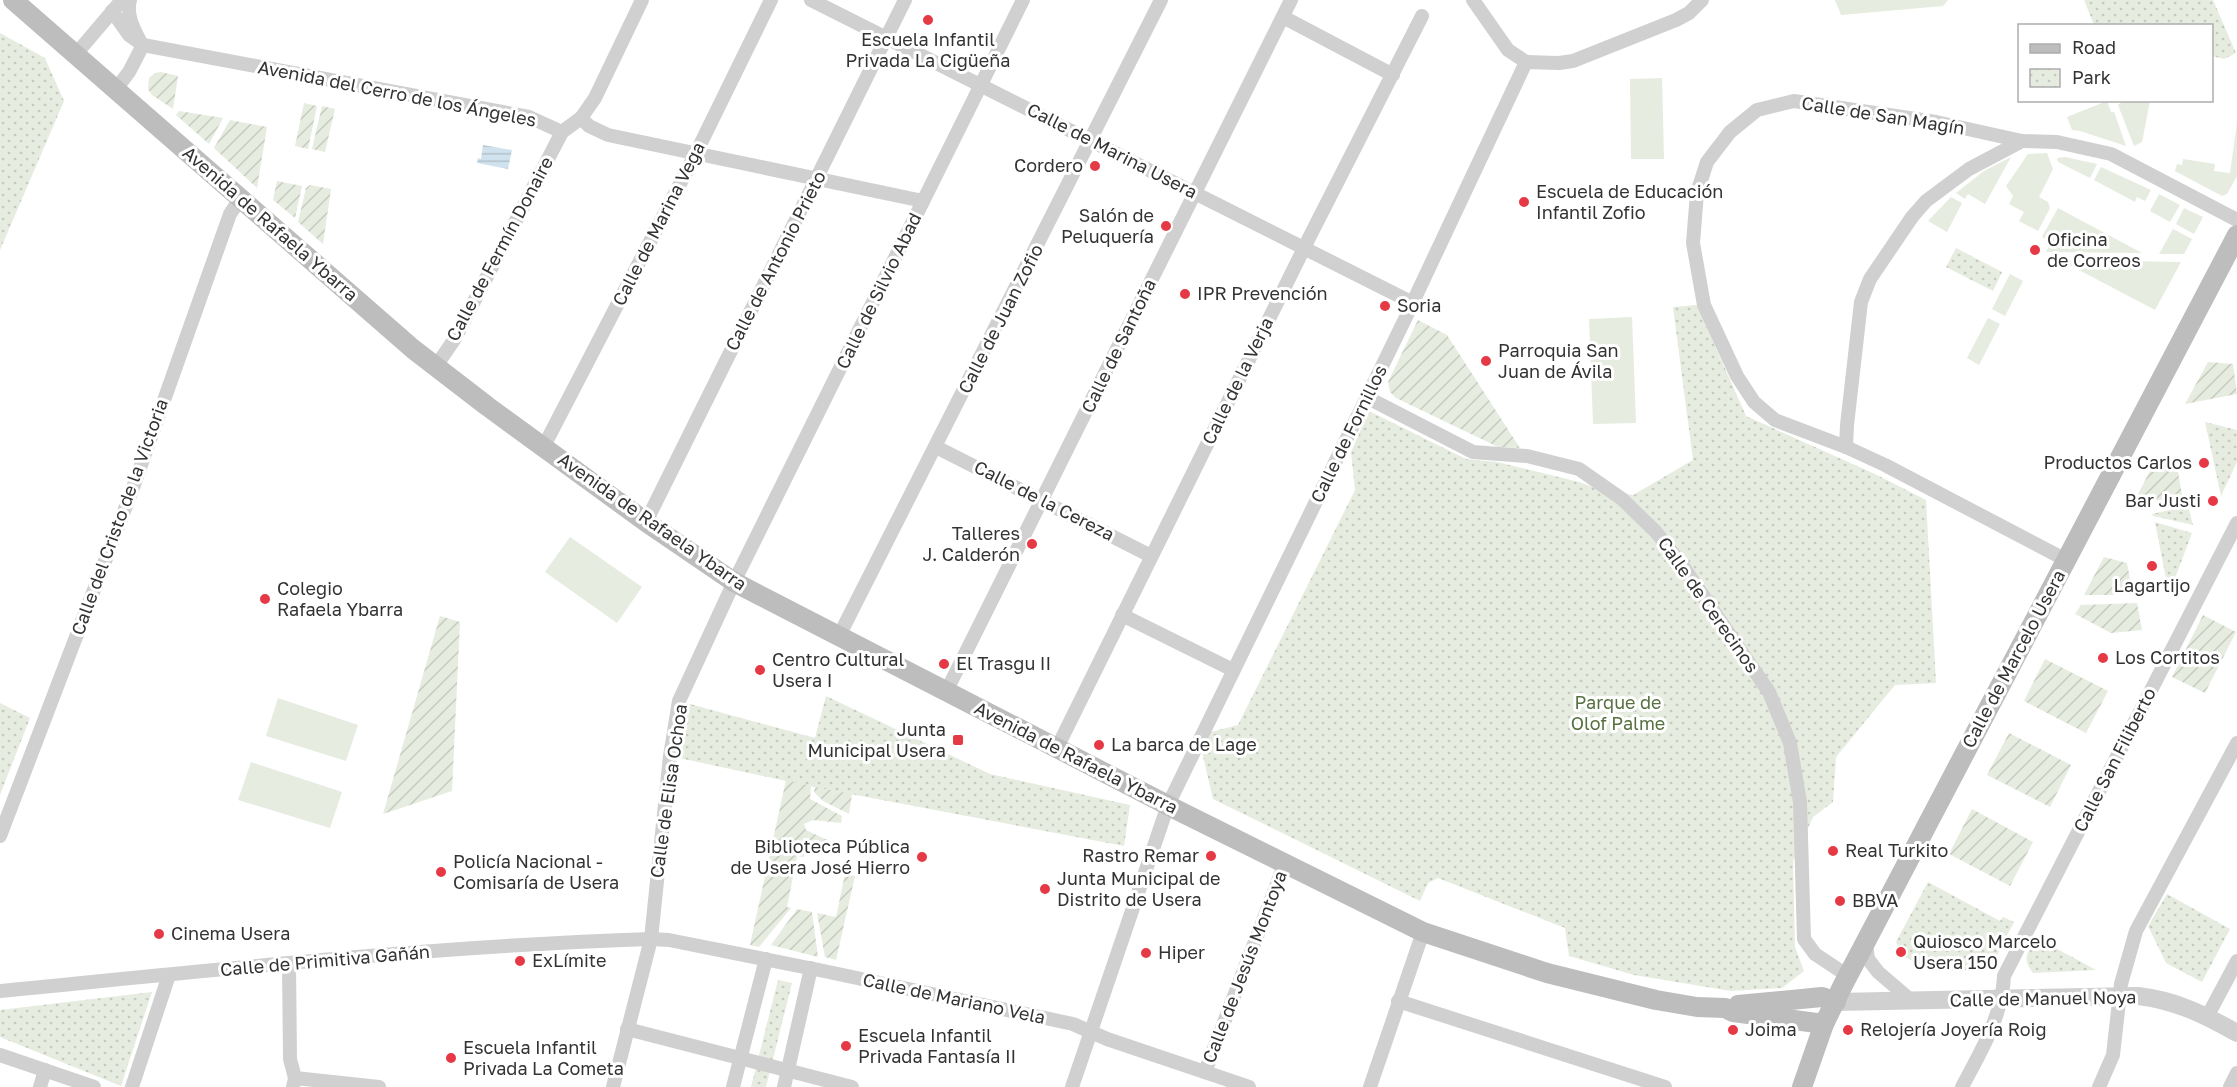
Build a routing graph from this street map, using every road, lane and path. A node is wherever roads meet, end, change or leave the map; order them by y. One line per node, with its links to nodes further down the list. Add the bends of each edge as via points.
1 (13, 0): 18 (main road, Avenida de Rafaela Ybarra)
2 (122, 0): 13 (street)
3 (130, 0): 17 (street, via 128,9)
4 (642, 0): 23 (street, via 595,98)
5 (771, 0): 27 (street, Calle de Marina Vega)
6 (811, 0): 16 (street, Calle de Marina Usera)
7 (905, 0): 16 (street, Calle de Antonio Prieto)
8 (1023, 0): 21 (street, Calle de Silvio Abad)
9 (1161, 0): 25 (street, Calle de Juan Zofio)
10 (1291, 0): 15 (street, Calle de Santoña)
11 (1473, 0): 19 (street, via 1508,50)
12 (1702, 0): 19 (street, via 1676,20 1573,61)
13 (112, 11): 17 (street); 18 (street)
14 (1422, 16): 20 (street, Calle de la Verja)
15 (1283, 17): 20 (street); 29 (street, Calle de Santoña)
16 (886, 38): 21 (street, Calle de Marina Usera); 28 (street, Calle de Antonio Prieto)
17 (143, 45): 22 (street); 24 (street, Avenida del Cerro de los Ángeles, via 529,117)
18 (76, 54): 22 (main road, Avenida de Rafaela Ybarra)
19 (1526, 62): 35 (street, Calle de Fornillos)
20 (1393, 75): 34 (street, Calle de la Verja)
21 (981, 86): 25 (street, Calle de Marina Usera); 31 (street, Calle de Silvio Abad)
22 (116, 89): 30 (main road, Avenida de Rafaela Ybarra)
23 (581, 118): 24 (street); 27 (street, via 608,135)
24 (561, 132): 36 (street, Calle de Fermín Donaire, via 454,340)
25 (1090, 141): 29 (street, Calle de Marina Usera); 39 (street, Calle de Juan Zofio)
26 (2022, 141): 32 (street, Calle de San Magín, via 2057,142 2111,154); 40 (street, via 1969,169 1926,201 1870,279 1861,302); 40 (street, Calle de San Magín, via 1936,122 1794,101 1757,110 1730,132 1707,162 1697,193 1694,243 1704,305 1737,376 1754,402 1775,420)
27 (696, 153): 28 (street); 38 (street, Calle de Marina Vega)
28 (817, 179): 31 (street); 42 (street, Calle de Antonio Prieto)
29 (1194, 193): 34 (street, Calle de Marina Usera); 41 (street, Calle de Santoña)
30 (240, 200): 36 (main road, Avenida de Rafaela Ybarra); 54 (street, Calle del Cristo de la Victoria, via 230,214 134,485)
31 (923, 201): 46 (street, Calle de Silvio Abad)
32 (2237, 220)
33 (2237, 235): 45 (main road, Calle de Marcelo Usera)
34 (1304, 249): 35 (street, Calle de Marina Usera); 44 (street, Calle de la Verja)
35 (1413, 303): 37 (street, Calle de Fornillos)
36 (436, 366): 38 (main road, Avenida de Rafaela Ybarra)
37 (1366, 397): 49 (street, Calle de Fornillos); 64 (street, Calle de Cerecinos, via 1473,453 1527,456 1579,469 1622,499 1656,532 1769,692 1790,742 1800,802 1804,939 1815,954)
38 (544, 446): 42 (main road, Avenida de Rafaela Ybarra)
39 (936, 447): 41 (street, Calle de la Cereza); 48 (street, Calle de Juan Zofio)
40 (1846, 447): 45 (street, Calle de San Magín)
41 (1042, 501): 44 (street, Calle de la Cereza); 50 (street, Calle de Santoña)
42 (646, 522): 46 (main road, Avenida de Rafaela Ybarra)
43 (2237, 523): 67 (street, Calle San Filiberto, via 2004,976)
44 (1151, 556): 47 (street, Calle de la Verja)
45 (2066, 560): 58 (main road, Calle de Marcelo Usera)
46 (734, 582): 48 (main road, Avenida de Rafaela Ybarra); 57 (street, Calle de Elisa Ochoa, via 679,701)
47 (1122, 615): 49 (street); 52 (street, Calle de la Verja)
48 (839, 636): 50 (main road, Avenida de Rafaela Ybarra)
49 (1233, 670): 53 (street, Calle de Fornillos)
50 (946, 692): 52 (main road, Avenida de Rafaela Ybarra)
51 (2237, 742): 66 (street, via 2136,932)
52 (1057, 748): 53 (main road, Avenida de Rafaela Ybarra)
53 (1168, 805): 55 (main road, Avenida de Rafaela Ybarra); 75 (street, Calle de Fornillos)
54 (0, 836)
55 (1285, 863): 56 (main road, Avenida de Rafaela Ybarra); 81 (street, Calle de Jesús Montoya)
56 (1423, 932): 68 (street); 71 (main road, Avenida de Rafaela Ybarra, via 1547,973 1656,1000)
57 (651, 939): 59 (street, Calle de Mariano Vela); 61 (street, Calle de Primitiva Gañán, via 528,944); 74 (street, Calle de Elisa Ochoa)
58 (1866, 942): 64 (main road, Calle de Marcelo Usera); 70 (street, via 1868,959 1878,972)
59 (766, 959): 62 (street, Calle de Mariano Vela); 78 (street)
60 (2237, 961): 72 (street)
61 (289, 964): 63 (street, Calle de Primitiva Gañán); 83 (street)
62 (811, 968): 75 (street, Calle de Mariano Vela, via 1073,1024); 80 (street)
63 (169, 975): 65 (street, Calle de Primitiva Gañán); 86 (street)
64 (1848, 976): 69 (main road, Calle de Marcelo Usera)
65 (0, 991)
66 (2119, 995): 67 (street, Calle de Manuel Noya); 72 (street, Calle de Manuel Noya, via 2157,998); 98 (street, via 2113,1055)
67 (2002, 1000): 70 (street, Calle de Manuel Noya); 97 (street, Calle San Filiberto, via 1993,1028)
68 (1398, 1001): 94 (street); 95 (street)
69 (1836, 1002): 70 (street, Calle de Manuel Noya); 71 (main road, Avenida de Rafaela Ybarra, via 1822,997); 73 (main road, Calle de Marcelo Usera)
70 (1913, 1002)
71 (1725, 1008): 73 (main road, Avenida de Rafaela Ybarra)
72 (2207, 1017): 76 (street, Calle de Manuel Noya)
73 (1824, 1024): 96 (main road, Calle de Marcelo Usera)
74 (627, 1029): 78 (street); 88 (street, Calle de Elisa Ochoa)
75 (1092, 1033): 81 (street, Calle de Mariano Vela); 92 (street, Calle de Fornillos)
76 (2237, 1033)
77 (0, 1055): 79 (street)
78 (741, 1058): 80 (street); 89 (street)
79 (45, 1070): 84 (street); 85 (street)
80 (788, 1070): 90 (street); 91 (street)
81 (1205, 1072): 93 (street, Calle de Mariano Vela)
82 (2237, 1073): 99 (street)
83 (294, 1083): 87 (street)
84 (40, 1087)
85 (94, 1087)
86 (132, 1087)
87 (378, 1087)
88 (612, 1087)
89 (733, 1087)
90 (784, 1087)
91 (852, 1087)
92 (1072, 1087)
93 (1249, 1087)
94 (1370, 1087)
95 (1665, 1087)
96 (1802, 1087)
97 (1962, 1087)
98 (2099, 1087)
99 (2230, 1087)

